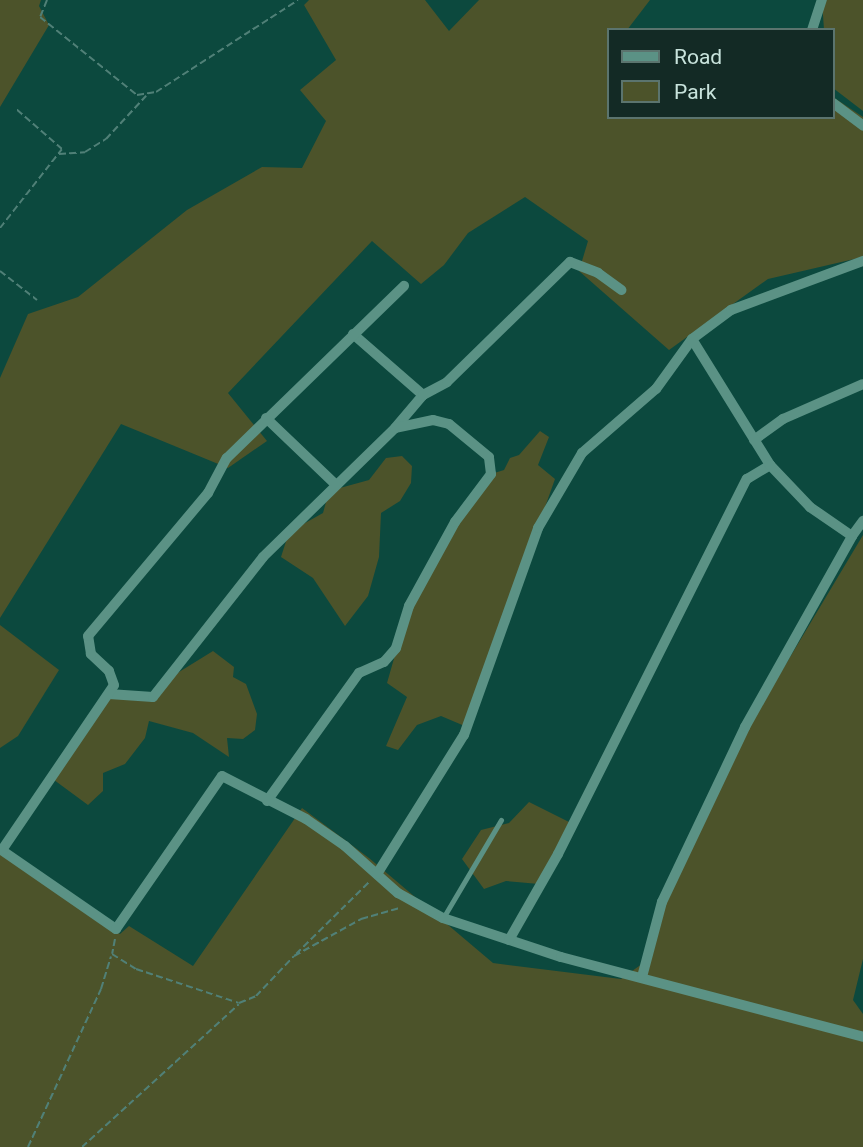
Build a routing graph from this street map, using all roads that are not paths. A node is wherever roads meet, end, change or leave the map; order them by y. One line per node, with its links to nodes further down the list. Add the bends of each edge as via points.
1 (822, 0): 2 (street)
2 (813, 28)
3 (835, 105): 4 (street)
4 (863, 126)
5 (863, 261): 9 (street, via 758,296)
6 (404, 286): 8 (street)
7 (621, 290): 11 (street, via 598,273 570,262 447,382)
8 (353, 334): 11 (street); 12 (street)
9 (692, 339): 14 (street); 23 (street, via 656,389 582,453 562,480 538,528 464,735)
10 (863, 384): 14 (street, via 783,419)
11 (423, 395): 13 (street)
12 (266, 418): 16 (street); 19 (street, via 227,458 208,493 88,636 91,654 113,677)
13 (395, 428): 16 (street); 20 (street, via 433,420 449,424 489,457 491,474 455,522 409,606 396,648 384,662 359,673)
14 (754, 440): 15 (street)
15 (770, 465): 18 (street, via 810,507); 25 (street, via 747,479 558,854)
16 (335, 484): 19 (street, via 263,557 153,697)
17 (863, 521): 18 (street)
18 (852, 536): 26 (street, via 745,727 662,902)
19 (109, 694): 22 (street)
20 (267, 801): 22 (street, via 222,776 116,929); 23 (street, via 306,819)
21 (501, 820): 24 (lane)
22 (1, 850)
23 (377, 874): 24 (street, via 419,907)
24 (443, 918): 25 (street)
25 (509, 940): 26 (street)
26 (642, 976): 27 (street)
27 (863, 1037)

